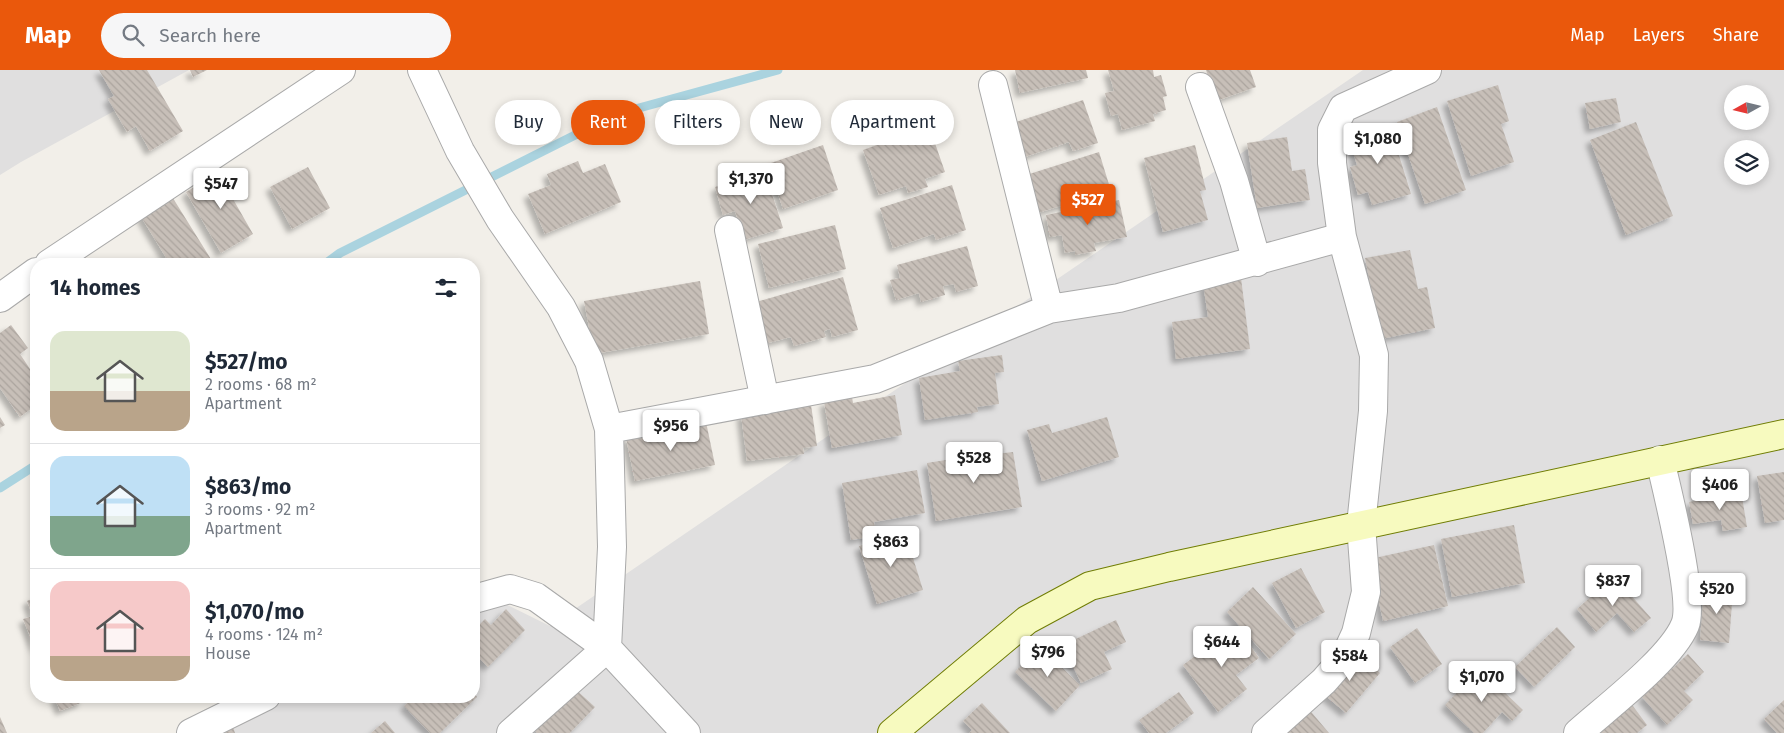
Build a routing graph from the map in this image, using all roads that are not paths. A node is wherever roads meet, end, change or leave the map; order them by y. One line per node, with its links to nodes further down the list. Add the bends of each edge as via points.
1 (342, 70): 8 (street)
2 (422, 70): 14 (street, via 469,166 561,307 589,361)
3 (1427, 70): 7 (street, via 1343,108 1332,130 1332,163)
4 (993, 86): 12 (street)
5 (1200, 87): 9 (street, via 1234,182)
6 (729, 230): 13 (street)
7 (1342, 237): 9 (street); 17 (street, via 1374,355 1373,411)
8 (58, 258)
9 (1256, 262): 12 (street, via 1118,298)
10 (30, 276): 11 (street)
11 (0, 298)
12 (1049, 308): 13 (street, via 875,380)
13 (765, 400): 14 (street)
14 (609, 429): 19 (street, via 612,547)
15 (1784, 434): 16 (street)
16 (1660, 460): 17 (street); 26 (street, via 1685,584 1685,624 1665,654)
17 (1361, 525): 24 (street, via 1090,586 1027,620); 25 (street, via 1366,592 1356,633 1345,657 1324,681)
18 (480, 597): 19 (street, via 510,589 536,597)
19 (607, 648): 22 (street); 23 (street)
20 (252, 703): 21 (street)
21 (191, 733)
22 (511, 733)
23 (686, 733)
24 (892, 733)
25 (1266, 733)
26 (1578, 733)

